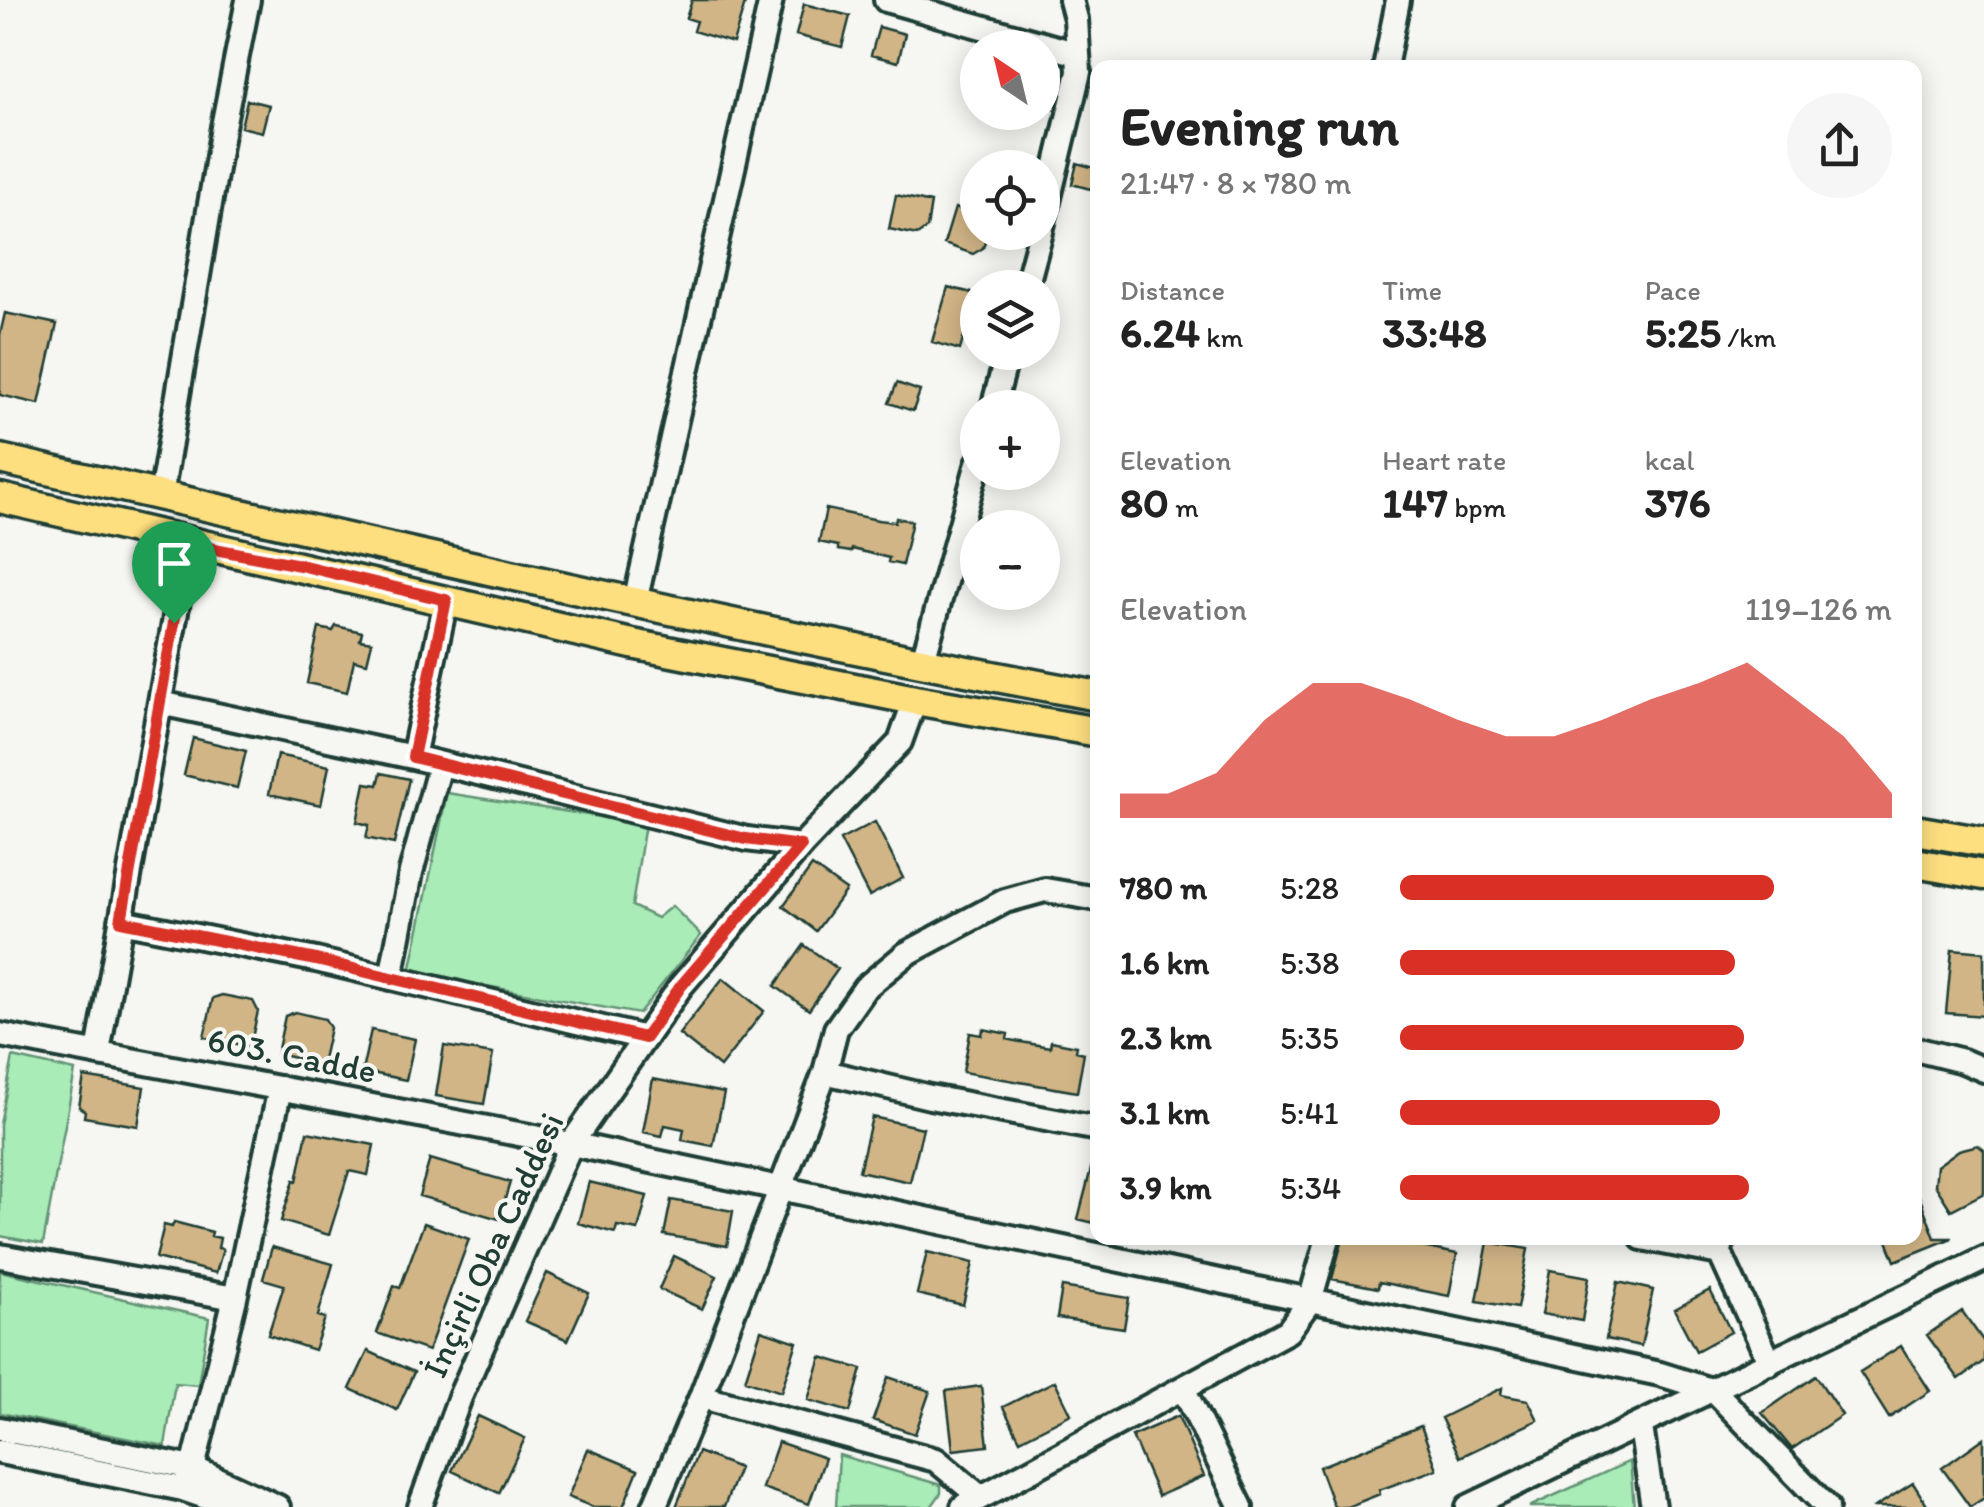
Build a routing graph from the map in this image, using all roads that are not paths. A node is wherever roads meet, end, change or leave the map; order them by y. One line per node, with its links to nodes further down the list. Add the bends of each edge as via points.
1 (248, 0): 11 (street)
2 (771, 0): 15 (street)
3 (886, 0): 6 (street)
4 (1071, 0): 6 (street)
5 (1398, 0): 7 (street)
6 (1078, 54): 8 (street)
7 (1387, 60)
8 (1060, 153)
9 (0, 459): 11 (main road)
10 (970, 490): 16 (street)
11 (162, 496): 15 (main road)
12 (0, 498): 13 (main road)
13 (188, 544): 14 (main road); 19 (street)
14 (446, 600): 18 (main road); 21 (street)
15 (636, 602): 16 (main road)
16 (922, 664): 17 (main road)
17 (1090, 695)
18 (916, 700): 20 (main road); 25 (street, İnçirli Oba Caddesi, via 900,742)
19 (160, 703): 21 (street); 29 (street)
20 (1090, 731)
21 (413, 757): 22 (street)
22 (440, 765): 25 (street, via 746,839); 30 (street)
23 (1922, 831): 24 (main road)
24 (1984, 842)
25 (801, 846): 32 (street, İnçirli Oba Caddesi)
26 (1922, 864): 27 (main road)
27 (1984, 875)
28 (1090, 898): 36 (street, via 1045,890 1005,901 906,954 865,988 836,1030)
29 (121, 921): 30 (street); 34 (street)
30 (391, 978): 32 (street)
31 (0, 1034): 34 (street, 603. Cadde)
32 (645, 1038): 39 (street, İnçirli Oba Caddesi)
33 (1922, 1051): 35 (street)
34 (98, 1052): 37 (street, 603. Cadde)
35 (1984, 1070)
36 (825, 1072): 38 (street); 40 (street)
37 (280, 1088): 39 (street, 603. Cadde); 45 (street)
38 (1090, 1127)
39 (571, 1144): 40 (street, 603. Cadde); 59 (street, İnçirli Oba Caddesi, via 460,1397)
40 (778, 1187): 46 (street, 603. Cadde); 50 (street)
41 (1326, 1245): 46 (street)
42 (1721, 1245): 47 (street)
43 (0, 1256): 45 (street)
44 (1984, 1259): 47 (street)
45 (236, 1298): 54 (street)
46 (1310, 1301): 48 (street, via 1288,1331); 49 (street, 603. Cadde)
47 (1770, 1363): 49 (street)
48 (1184, 1390): 56 (street); 61 (street)
49 (1714, 1391): 51 (street); 64 (street)
50 (701, 1397): 56 (street, via 936,1460); 60 (street)
51 (1641, 1426): 62 (street); 63 (street)
52 (0, 1430): 54 (street)
53 (0, 1452): 55 (street)
54 (193, 1468): 55 (street); 58 (street)
55 (183, 1489): 57 (street)
56 (971, 1502)
57 (234, 1507)
58 (278, 1507)
59 (420, 1507)
60 (654, 1507)
61 (1241, 1507)
62 (1468, 1507)
63 (1652, 1507)
64 (1827, 1507)

